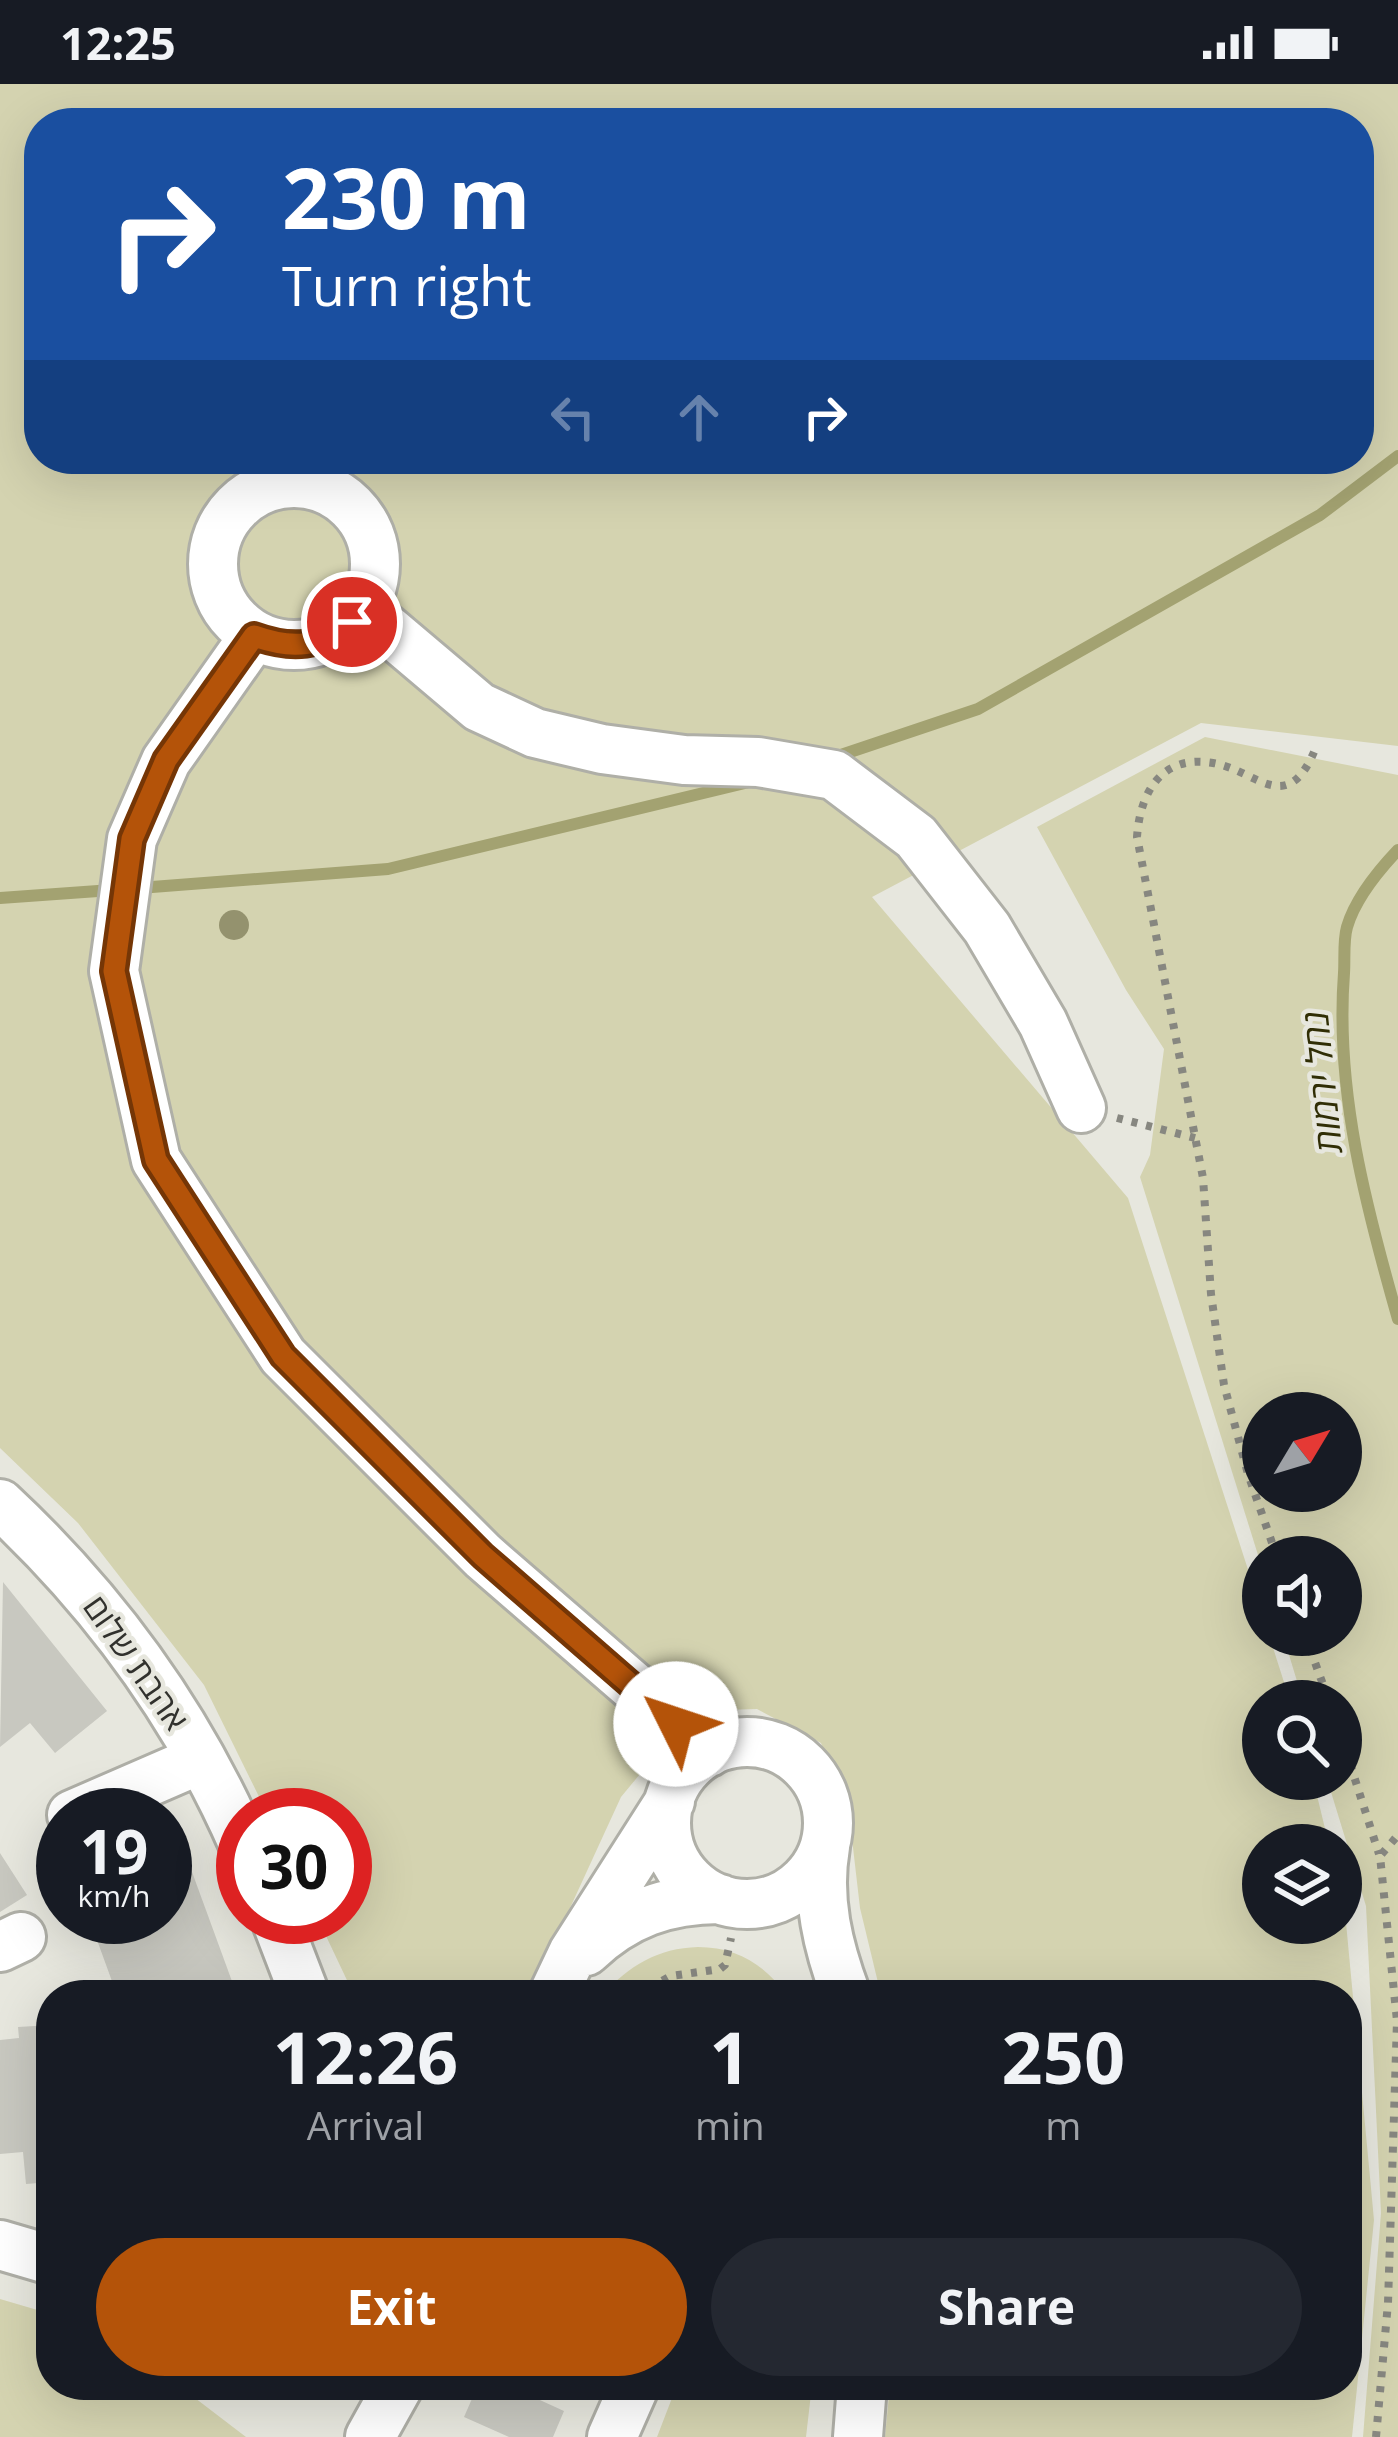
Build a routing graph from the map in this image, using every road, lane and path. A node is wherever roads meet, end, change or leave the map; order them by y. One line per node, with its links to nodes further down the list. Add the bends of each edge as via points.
1 (362, 608): 2 (street, via 332,638 306,646); 2 (street, via 375,573 363,521 321,487 267,487 242,500 214,544 219,596); 4 (street, via 479,707 535,733 602,749 834,776 916,837 987,928)
2 (254, 636): 8 (street, via 166,760 132,839 114,971 156,1160 283,1356 483,1556)
3 (1314, 752): 5 (path, via 1291,784 1264,786 1213,763 1178,766 1152,782 1139,806)
4 (1081, 1108): 5 (path)
5 (1195, 1138): 7 (path, via 1224,1385)
6 (0, 1504): 9 (street, אהבת שלום, via 106,1614)
7 (1270, 1536)
8 (709, 1752): 13 (street, via 680,1778); 15 (street, via 757,1743 802,1764 827,1808)
9 (201, 1759): 10 (street); 11 (street, אהבת שלום)
10 (134, 1788)
11 (216, 1789)
12 (1362, 1800): 16 (path)
13 (670, 1801): 17 (street, via 676,1862 693,1882); 20 (street)
14 (1398, 1834): 16 (path)
15 (825, 1845): 17 (street, via 797,1887 775,1900); 24 (street, via 823,1912)
16 (1380, 1856): 33 (path, via 1397,2021)
17 (729, 1901): 21 (street, via 669,1903 635,1915 585,1952); 22 (path, via 725,1966); 23 (street, via 786,1926)
18 (285, 1944): 19 (street)
19 (298, 1980)
20 (560, 1980)
21 (564, 1980)
22 (663, 1980)
23 (835, 1980)
24 (842, 1980)
25 (0, 2245): 26 (street)
26 (36, 2256)
27 (391, 2400): 30 (street)
28 (628, 2400): 31 (street)
29 (861, 2400): 32 (street)
30 (370, 2437)
31 (612, 2437)
32 (858, 2437)
33 (1376, 2437)

